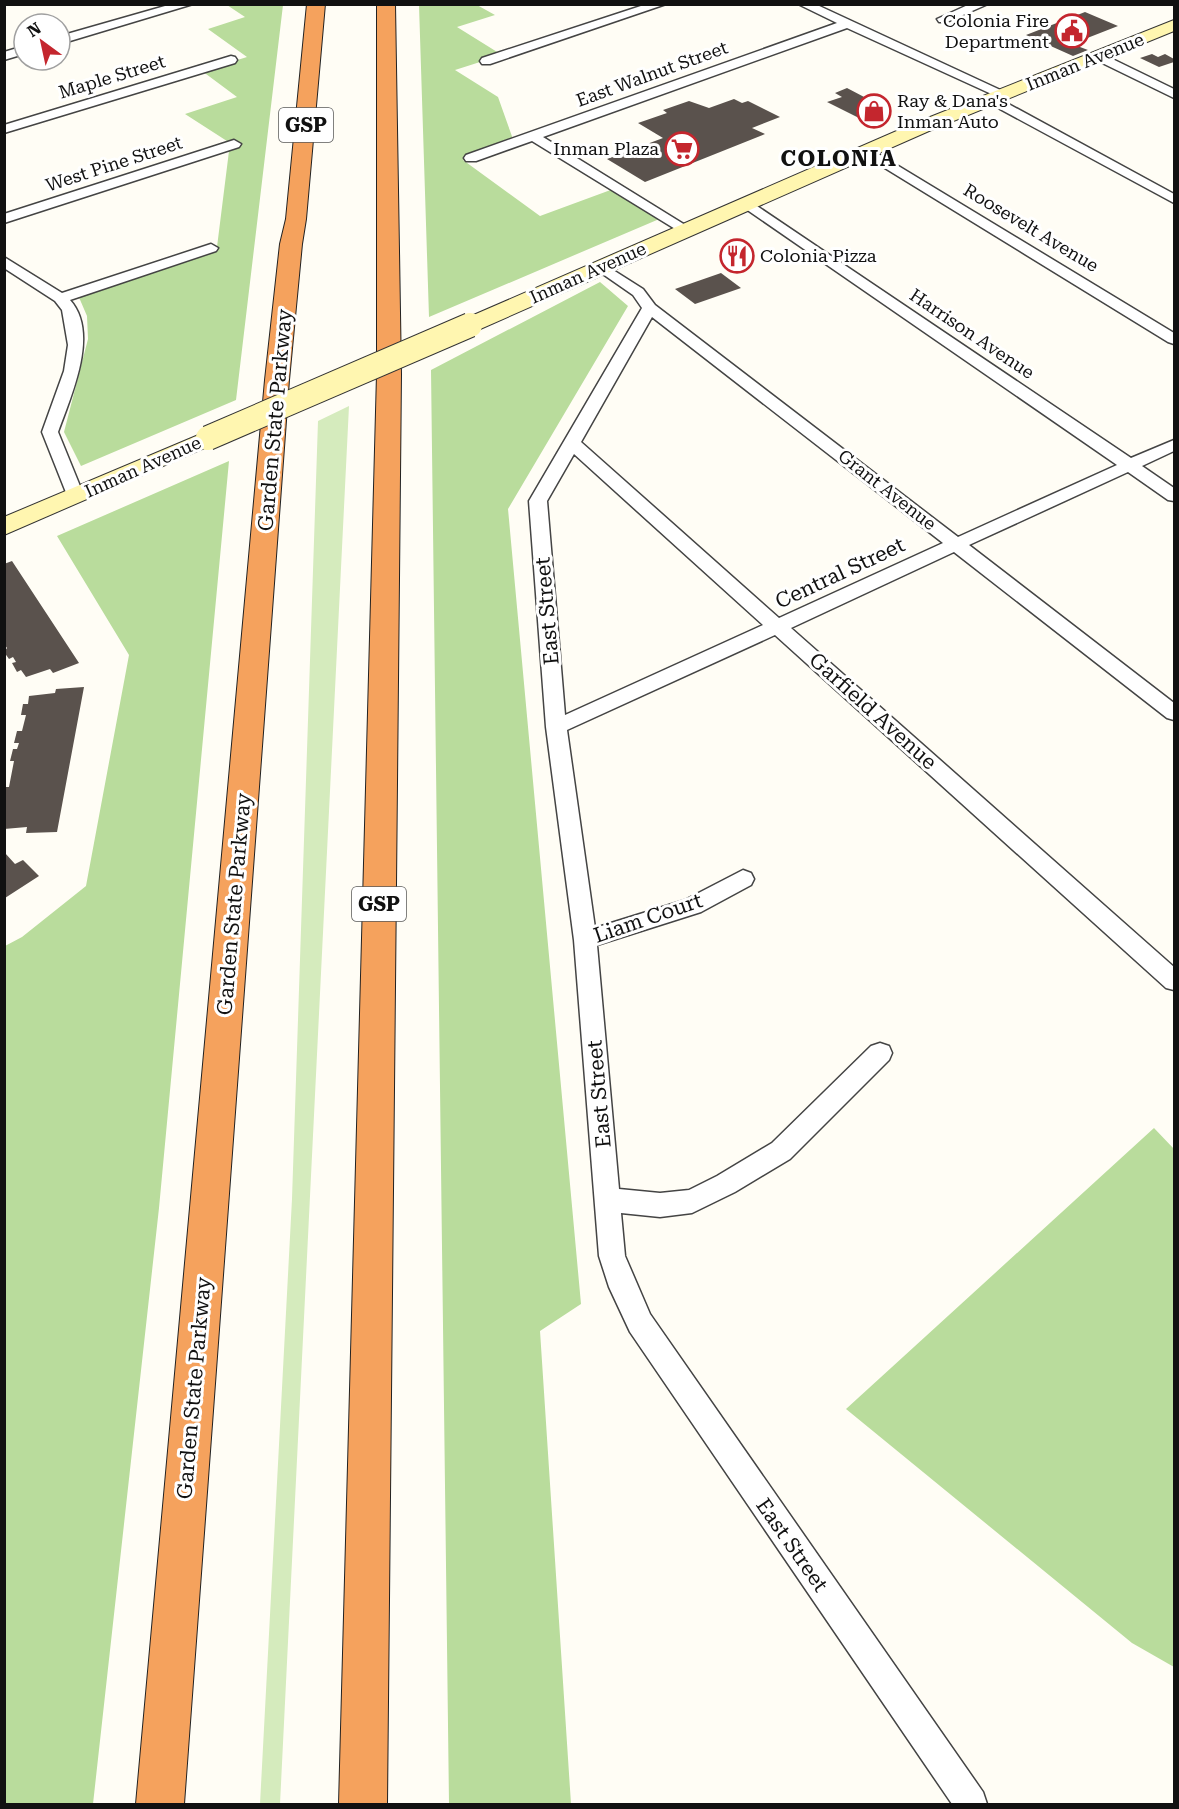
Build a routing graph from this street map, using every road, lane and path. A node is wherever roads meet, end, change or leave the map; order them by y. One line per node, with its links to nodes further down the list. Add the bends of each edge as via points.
1 (187, 4): 10 (street)
2 (316, 4): 46 (highway, Garden State Parkway / GSP, via 277,380)
3 (386, 4): 47 (highway, GSP, via 389,374)
4 (660, 4): 13 (street)
5 (804, 4): 8 (street)
6 (982, 4): 7 (street)
7 (943, 19)
8 (846, 24): 15 (street); 17 (street, East Walnut Street)
9 (1174, 26): 11 (main road, Inman Avenue)
10 (72, 37)
11 (1098, 56): 14 (street); 15 (main road, Inman Avenue)
12 (231, 60): 16 (street, Maple Street)
13 (486, 61)
14 (1174, 94)
15 (998, 97): 19 (main road, Inman Avenue); 21 (street)
16 (4, 129)
17 (533, 136): 20 (street, East Walnut Street); 24 (street)
18 (234, 144): 23 (street, West Pine Street)
19 (867, 151): 22 (main road, Inman Avenue); 30 (street, Roosevelt Avenue)
20 (471, 158)
21 (1174, 199)
22 (748, 204): 24 (main road, Inman Avenue); 33 (street, Harrison Avenue)
23 (4, 219)
24 (685, 231): 27 (main road, Inman Avenue)
25 (211, 248): 28 (street)
26 (4, 261): 28 (street)
27 (602, 267): 29 (street, Grant Avenue, via 638,292); 34 (main road, Inman Avenue, bridge)
28 (60, 298): 34 (street, via 70,309 76,345 72,371 50,432)
29 (650, 308): 31 (street, East Street); 37 (street, Grant Avenue)
30 (1174, 339)
31 (570, 442): 38 (street, Garfield Avenue); 40 (street, East Street, via 538,501)
32 (1174, 446): 33 (street, Central Street)
33 (1130, 465): 35 (street, Harrison Avenue); 37 (street, Central Street)
34 (75, 496): 36 (main road, Inman Avenue)
35 (1174, 496)
36 (4, 527)
37 (957, 544): 38 (street, Central Street); 39 (street, Grant Avenue)
38 (778, 626): 40 (street, Central Street); 43 (street, Garfield Avenue)
39 (1174, 713)
40 (556, 727): 42 (street, East Street)
41 (743, 879): 42 (street, Liam Court, via 693,906)
42 (585, 940): 45 (street, East Street)
43 (1174, 981)
44 (880, 1053): 45 (street, via 781,1151 726,1184 692,1201 660,1205)
45 (608, 1200): 48 (street, East Street, via 612,1256 640,1323)
46 (160, 1804)
47 (363, 1804)
48 (971, 1804)

